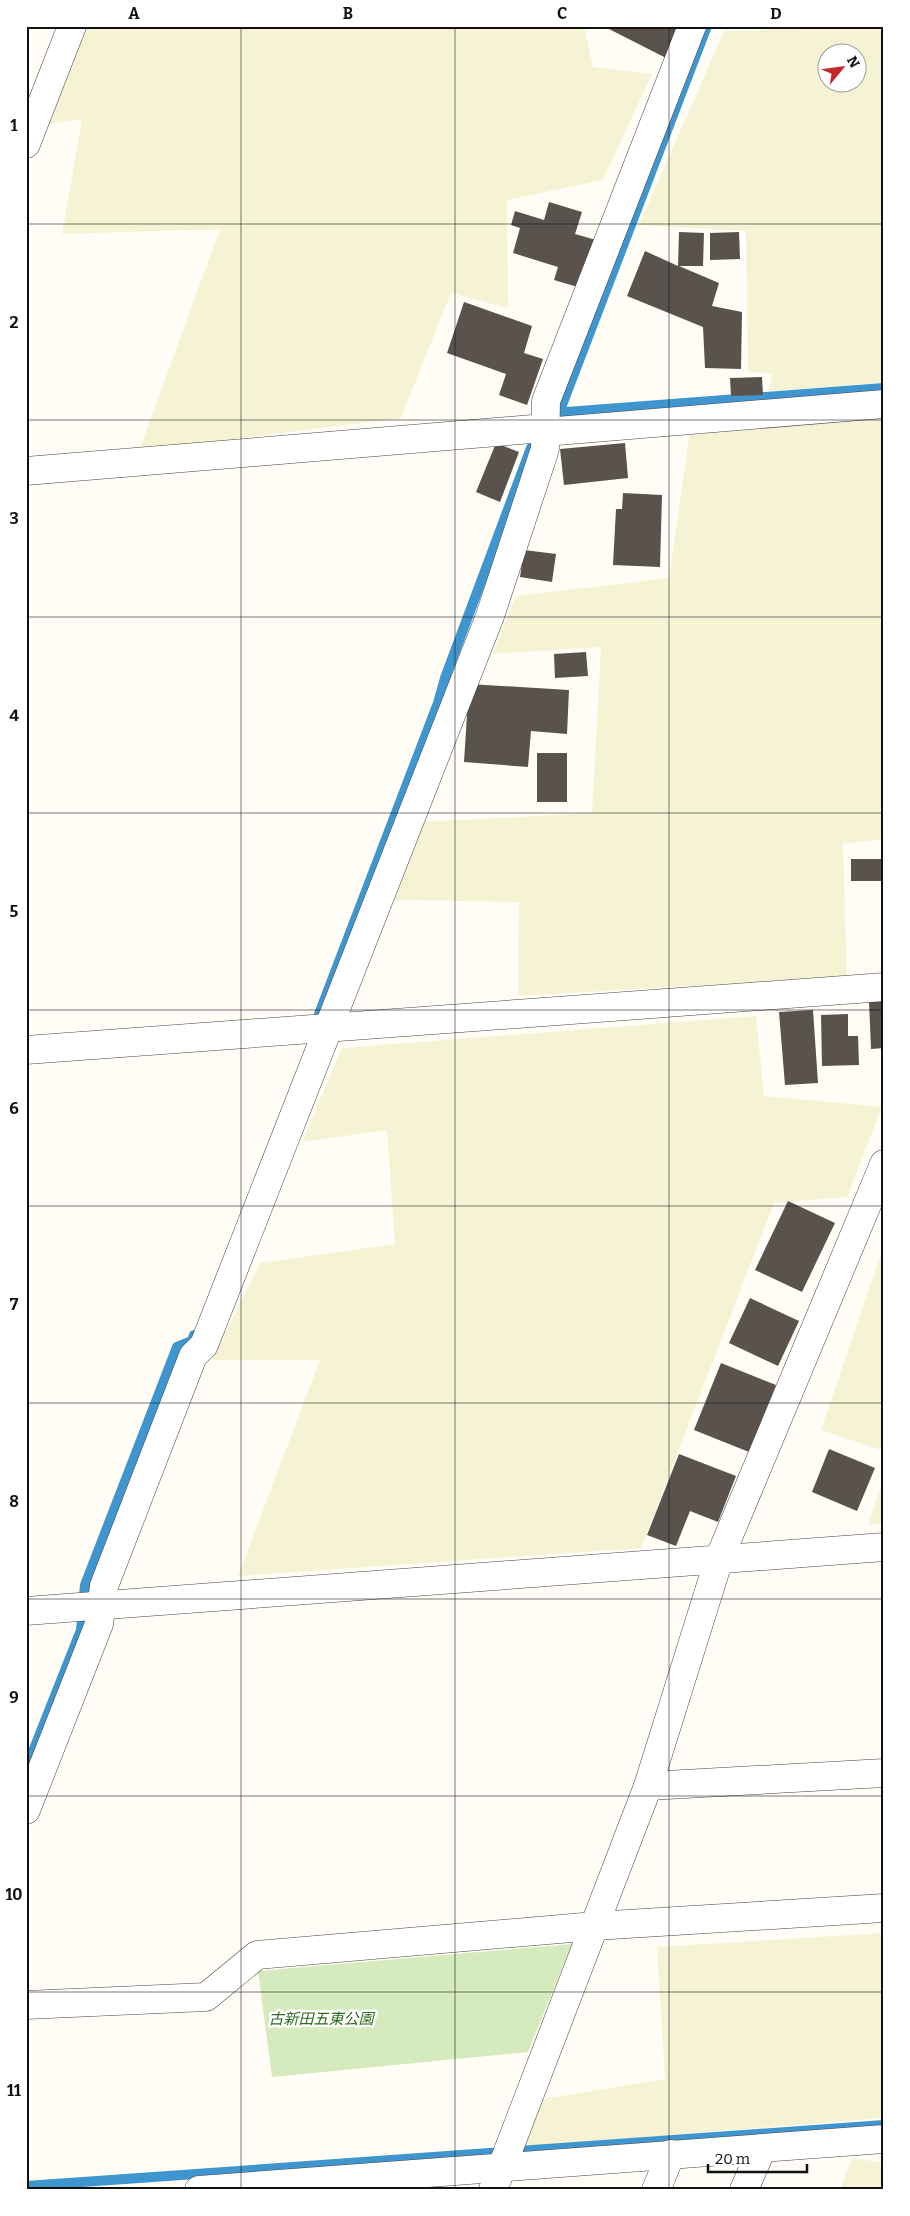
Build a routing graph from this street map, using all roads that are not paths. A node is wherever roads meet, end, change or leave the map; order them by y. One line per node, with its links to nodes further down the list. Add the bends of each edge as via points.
1 (72, 26): 3 (street)
2 (692, 26): 5 (street, via 546,401)
3 (26, 144)
4 (884, 404): 5 (street)
5 (545, 422): 6 (street); 8 (street, via 545,449 490,616)
6 (26, 471)
7 (884, 987): 8 (street)
8 (319, 1030): 9 (street); 13 (street, via 204,1345 193,1356 104,1586)
9 (26, 1050)
10 (884, 1164): 12 (street)
11 (884, 1547): 12 (street)
12 (719, 1559): 13 (street); 16 (street)
13 (90, 1607): 14 (street); 17 (street, via 99,1624)
14 (26, 1611)
15 (884, 1773): 16 (street)
16 (648, 1786): 19 (street)
17 (26, 1810)
18 (884, 1908): 19 (street)
19 (595, 1926): 20 (street, via 257,1955 206,1997); 24 (street)
20 (26, 2004)
21 (884, 2139): 22 (street)
22 (762, 2148): 23 (street); 27 (street)
23 (671, 2154): 24 (street); 26 (street)
24 (503, 2165): 25 (street)
25 (200, 2190)
26 (656, 2190)
27 (744, 2190)

